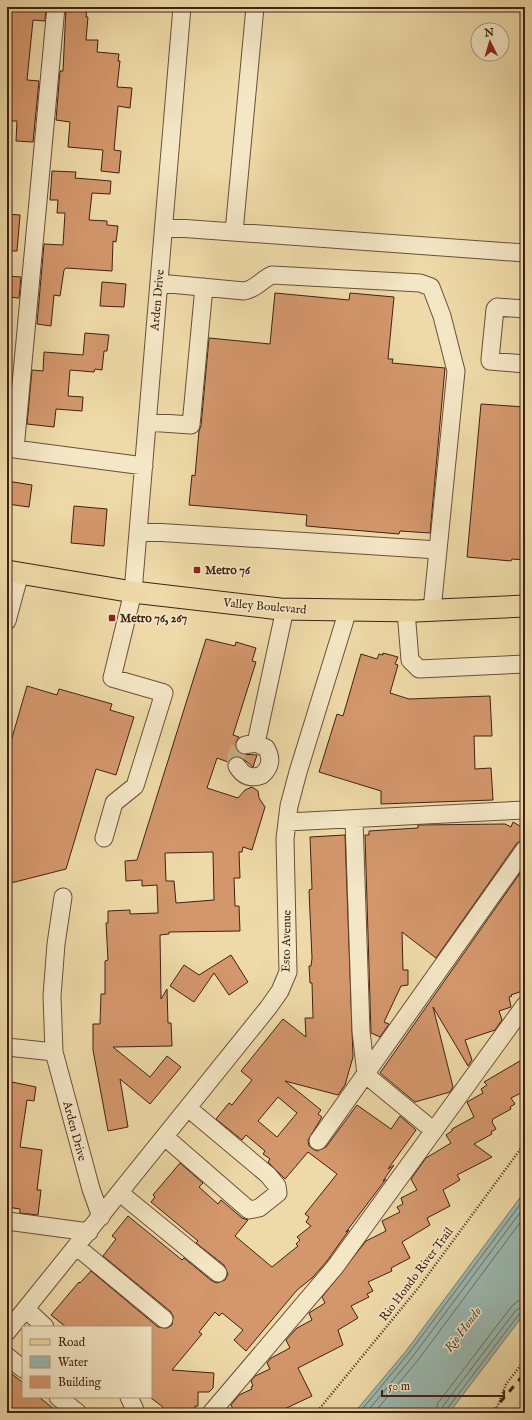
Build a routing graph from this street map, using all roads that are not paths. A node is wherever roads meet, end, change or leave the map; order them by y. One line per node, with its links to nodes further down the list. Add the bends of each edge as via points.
1 (56, 7): 12 (street)
2 (182, 7): 4 (street, Arden Drive)
3 (255, 7): 5 (street)
4 (164, 227): 5 (street); 7 (street, Arden Drive)
5 (234, 232): 6 (street)
6 (525, 253)
7 (159, 282): 8 (street); 11 (street, Arden Drive)
8 (204, 287): 11 (street, via 191,425); 15 (street, via 244,291 253,289 272,275 420,283 431,287 442,316 456,371)
9 (525, 309): 10 (street, via 495,309 490,361)
10 (525, 364)
11 (147, 422): 13 (street, Arden Drive)
12 (11, 448): 13 (street)
13 (144, 466): 14 (street, Arden Drive)
14 (138, 531): 15 (street); 17 (street, Arden Drive)
15 (438, 550): 21 (street)
16 (14, 572): 17 (main road, Valley Boulevard); 23 (street)
17 (133, 592): 19 (main road, Valley Boulevard); 29 (street, Arden Drive, via 112,678 164,693 135,786 114,803)
18 (525, 606): 21 (main road, Valley Boulevard)
19 (285, 609): 20 (main road, Valley Boulevard); 25 (street, via 250,744 262,745 269,753 270,759 262,775 250,777 240,772)
20 (348, 610): 22 (main road, Valley Boulevard); 28 (street, Esto Avenue, via 298,772)
21 (432, 610): 22 (main road, Valley Boulevard)
22 (406, 611): 24 (street, via 410,660 418,668)
23 (7, 621)
24 (525, 664)
25 (237, 766)
26 (525, 810): 27 (street)
27 (354, 819): 28 (street); 35 (street, via 361,1031)
28 (287, 822): 36 (street, Esto Avenue, via 285,872 288,972 280,992)
29 (104, 838)
30 (525, 849): 35 (street)
31 (63, 897): 34 (street, Arden Drive, via 52,996)
32 (525, 1005): 37 (street)
33 (7, 1047): 34 (street)
34 (54, 1052): 41 (street, Arden Drive, via 91,1190)
35 (366, 1075): 37 (street); 39 (street)
36 (188, 1108): 38 (street, Esto Avenue); 38 (street, via 268,1175 277,1186 278,1193 259,1208 248,1210)
37 (434, 1131): 56 (street, via 335,1267)
38 (165, 1137): 40 (street, Esto Avenue)
39 (318, 1141)
40 (120, 1193): 41 (street, Esto Avenue); 45 (street)
41 (101, 1217): 43 (street)
42 (7, 1221): 43 (street)
43 (89, 1232): 44 (street)
44 (77, 1246): 46 (street); 47 (street)
45 (218, 1273)
46 (26, 1308): 48 (street); 49 (street)
47 (164, 1319)
48 (44, 1326)
49 (7, 1332)
50 (7, 1356): 51 (street)
51 (22, 1368)
52 (59, 1398): 54 (street)
53 (129, 1398): 55 (street, via 135,1410)
54 (78, 1413)
55 (133, 1413)
56 (211, 1413)

